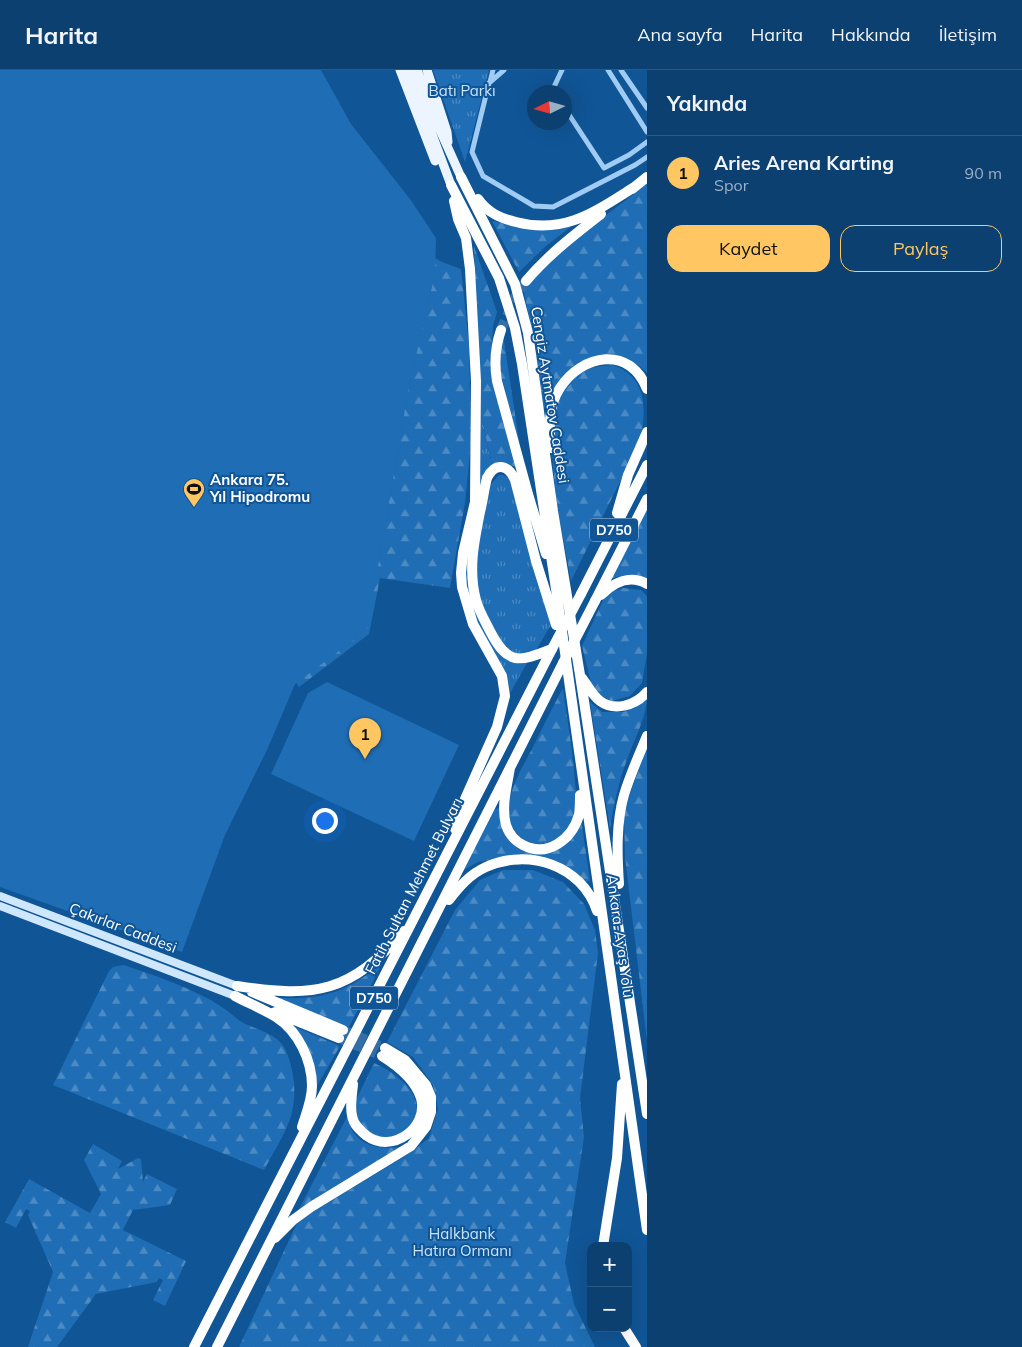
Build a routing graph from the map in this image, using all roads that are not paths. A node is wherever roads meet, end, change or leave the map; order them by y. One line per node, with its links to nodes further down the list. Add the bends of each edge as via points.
1 (400, 70): 20 (main road, Cengiz Aytmatov Caddesi, via 435,161)
2 (408, 70): 20 (main road, Cengiz Aytmatov Caddesi)
3 (417, 70): 16 (main road, Cengiz Aytmatov Caddesi)
4 (426, 70): 16 (main road, Cengiz Aytmatov Caddesi, via 447,132)
5 (493, 70): 10 (street)
6 (504, 70): 10 (street)
7 (562, 70): 11 (street)
8 (608, 70): 14 (street)
9 (621, 70): 12 (street)
10 (489, 83): 19 (street, via 472,152 483,176 534,206 553,207)
11 (555, 85)
12 (647, 108)
13 (572, 118): 17 (street, via 604,168)
14 (647, 132)
15 (647, 142): 17 (street)
16 (449, 150): 21 (main road, Cengiz Aytmatov Caddesi)
17 (629, 155): 19 (street)
18 (647, 156): 19 (street)
19 (635, 165)
20 (446, 174): 23 (main road, Cengiz Aytmatov Caddesi)
21 (461, 177): 24 (highway, via 490,212 509,221 541,227 589,215); 31 (highway, Cengiz Aytmatov Caddesi, via 519,297 533,362)
22 (647, 177): 24 (highway)
23 (451, 185): 34 (highway, Cengiz Aytmatov Caddesi, via 499,278 515,328); 43 (highway, via 468,253 476,382 475,502 463,553 462,588 474,624 502,676 505,696 497,727 465,799)
24 (636, 186): 25 (highway, via 557,249)
25 (526, 281)
26 (501, 330): 34 (highway, via 496,343 497,381)
27 (647, 389): 31 (highway, via 642,378 628,364 606,359 585,364 560,388 550,423)
28 (647, 432): 32 (highway, via 628,475)
29 (647, 465): 32 (highway, Fatih Sultan Mehmet Bulvarı / D750)
30 (647, 499): 35 (highway, D750)
31 (553, 511): 36 (highway, Cengiz Aytmatov Caddesi)
32 (609, 538): 38 (highway, Fatih Sultan Mehmet Bulvarı / D750, bridge)
33 (647, 584): 35 (highway, via 625,580 612,585)
34 (556, 589): 37 (highway, Cengiz Aytmatov Caddesi)
35 (594, 601): 42 (highway, D750, bridge)
36 (572, 629): 39 (highway, Ankara-Ayaş Yolu)
37 (563, 646): 38 (highway, via 515,480 508,469 496,468 487,478 472,556 476,599 505,655 520,659); 42 (highway, via 580,806 575,824 559,844 544,850 529,848 514,839 504,812); 48 (highway, Ankara-Ayaş Yolu)
38 (552, 649): 43 (highway, Fatih Sultan Mehmet Bulvarı / D750)
39 (580, 675): 40 (highway, via 593,694 608,705 626,706); 49 (highway, Ankara-Ayaş Yolu)
40 (647, 692)
41 (647, 736): 49 (highway, via 624,796 617,840)
42 (510, 768): 47 (highway, D750)
43 (443, 863): 46 (highway, Fatih Sultan Mehmet Bulvarı / D750)
44 (0, 896): 50 (main road, Çakırlar Caddesi)
45 (0, 906): 51 (main road, Çakırlar Caddesi)
46 (416, 917): 52 (highway, via 377,959 345,981 290,992); 57 (highway, Fatih Sultan Mehmet Bulvarı / D750)
47 (434, 919): 48 (highway, via 457,890 478,872 499,862 530,859 559,868 583,885 597,908); 55 (highway, D750)
48 (604, 938): 54 (highway, Ankara-Ayaş Yolu)
49 (623, 952): 56 (highway, Ankara-Ayaş Yolu)
50 (190, 968): 51 (main road); 52 (main road, Çakırlar Caddesi)
51 (187, 978): 52 (main road, Çakırlar Caddesi)
52 (236, 991): 53 (highway); 57 (highway, via 287,1027 296,1036 308,1060 312,1087)
53 (341, 1034)
54 (622, 1048): 58 (highway, Ankara-Ayaş Yolu); 59 (highway, via 617,1158)
55 (353, 1078): 60 (highway, D750); 60 (highway, via 351,1114 355,1124 370,1139 381,1143 394,1142 414,1129 422,1108 416,1087 384,1052 405,1060 426,1085 431,1097 426,1127 411,1146 311,1207)
56 (647, 1109)
57 (295, 1150): 64 (highway, Fatih Sultan Mehmet Bulvarı / D750)
58 (647, 1230)
59 (604, 1242)
60 (269, 1244): 63 (highway, D750)
61 (625, 1332): 65 (highway)
62 (627, 1332): 66 (highway)
63 (217, 1346)
64 (194, 1347)
65 (631, 1347)
66 (636, 1347)

